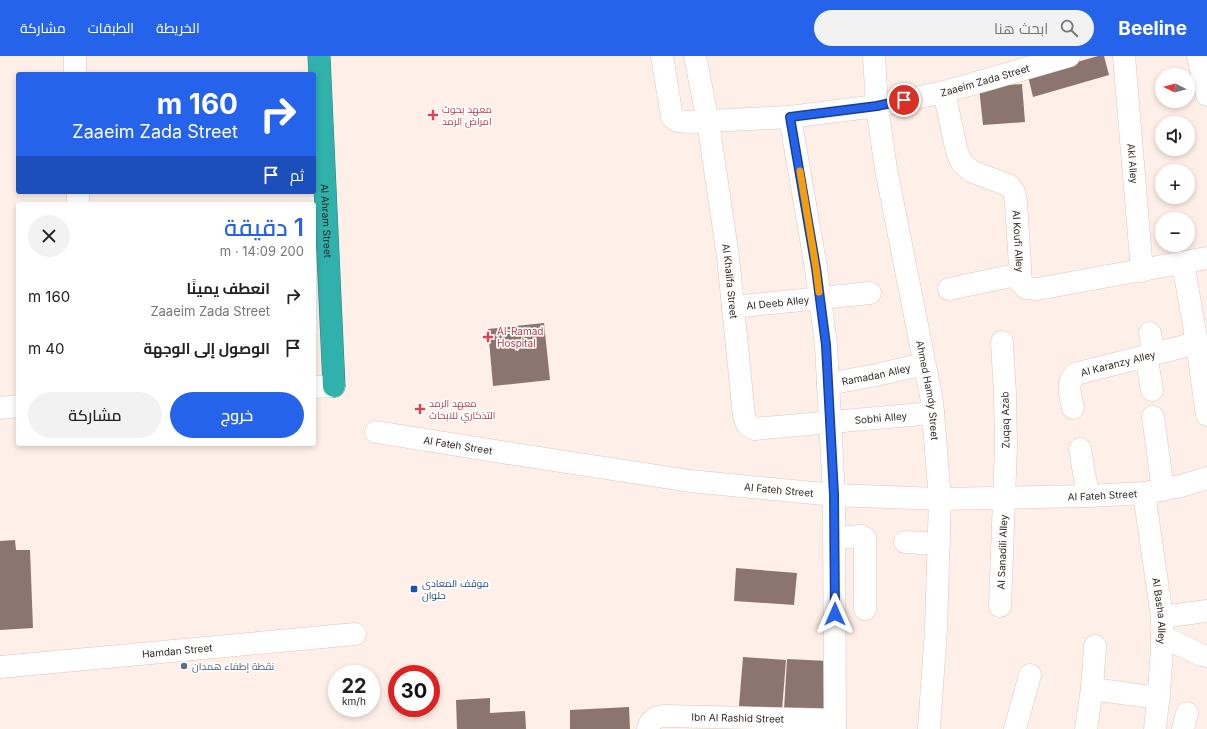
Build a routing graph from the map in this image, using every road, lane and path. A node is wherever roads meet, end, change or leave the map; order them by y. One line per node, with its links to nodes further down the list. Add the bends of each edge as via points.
1 (74, 56): 10 (street)
2 (319, 56): 30 (highway, Al Ahram Street)
3 (662, 56): 15 (street, Zaaeim Zada Street, via 672,117 683,122)
4 (695, 56): 15 (street, Al Khalifa Street)
5 (874, 56): 13 (street, Ahmed Hamdy Street)
6 (1069, 56): 9 (street, Zaaeim Zada Street)
7 (1124, 56): 18 (street, Akl Alley)
8 (1198, 56): 12 (street)
9 (1004, 65): 11 (street, Zaaeim Zada Street)
10 (75, 72)
11 (944, 92): 13 (street, Zaaeim Zada Street); 19 (street, Al Koufi Alley, via 957,152 962,163 971,171 1010,186 1014,192)
12 (1207, 94)
13 (877, 106): 14 (street, Zaaeim Zada Street); 28 (street, Ahmed Hamdy Street, via 886,169)
14 (790, 117): 15 (street, Zaaeim Zada Street); 22 (street)
15 (708, 122): 23 (street, Al Khalifa Street)
16 (1207, 258): 17 (street, Al Koufi Alley)
17 (1183, 263): 18 (street, Al Koufi Alley); 26 (street)
18 (1142, 271): 19 (street, Al Koufi Alley, via 1037,289 1026,288 1021,283)
19 (1020, 274): 20 (street)
20 (949, 289)
21 (870, 293): 22 (street, Al Deeb Alley)
22 (820, 298): 23 (street, Al Deeb Alley); 29 (street)
23 (733, 307): 38 (street, Al Khalifa Street, via 744,416 747,424 754,429)
24 (1150, 333): 27 (street)
25 (1002, 342): 45 (street, Zuqaq Azab, via 1006,438)
26 (1197, 343): 27 (street, Al Karanzy Alley); 36 (street)
27 (1150, 355): 31 (street); 34 (street, Al Karanzy Alley, via 1075,374 1070,380 1069,387)
28 (924, 364): 29 (street, Ramadan Alley); 35 (street, Ahmed Hamdy Street)
29 (828, 384): 38 (street)
30 (324, 386)
31 (1152, 390)
32 (16, 406): 33 (street)
33 (0, 408)
34 (1073, 408)
35 (933, 413): 38 (street, Sobhi Alley); 46 (street, Ahmed Hamdy Street)
36 (1207, 415)
37 (1153, 417): 42 (street, Al Basha Alley)
38 (830, 422): 43 (street)
39 (376, 432): 43 (street, Al Fateh Street, via 690,481)
40 (1080, 449): 44 (street)
41 (1207, 478): 42 (street, Al Fateh Street)
42 (1154, 491): 44 (street, Al Fateh Street); 53 (street, Al Basha Alley)
43 (834, 495): 46 (street, Al Fateh Street); 47 (street)
44 (1088, 496): 45 (street, Al Fateh Street)
45 (1003, 498): 46 (street, Al Fateh Street); 50 (street, Al Sanadili Alley)
46 (940, 499): 49 (street, Ahmed Hamdy Street)
47 (834, 538): 51 (street, via 865,538); 61 (street)
48 (905, 542): 49 (street)
49 (939, 544): 63 (street, Ahmed Hamdy Street)
50 (1000, 606)
51 (865, 609)
52 (1207, 611): 53 (street)
53 (1162, 626): 56 (street, via 1201,655); 60 (street, Al Basha Alley)
54 (355, 634): 57 (street, Hamdan Street)
55 (1095, 646): 59 (street)
56 (1207, 656)
57 (0, 667)
58 (1030, 675): 64 (street)
59 (1092, 689): 60 (street); 65 (street)
60 (1159, 698): 66 (street, Al Basha Alley)
61 (835, 725): 62 (street, Ibn Al Rashid Street, via 665,716 656,717 650,722)
62 (648, 729)
63 (928, 729)
64 (1015, 729)
65 (1086, 729)
66 (1155, 729)

